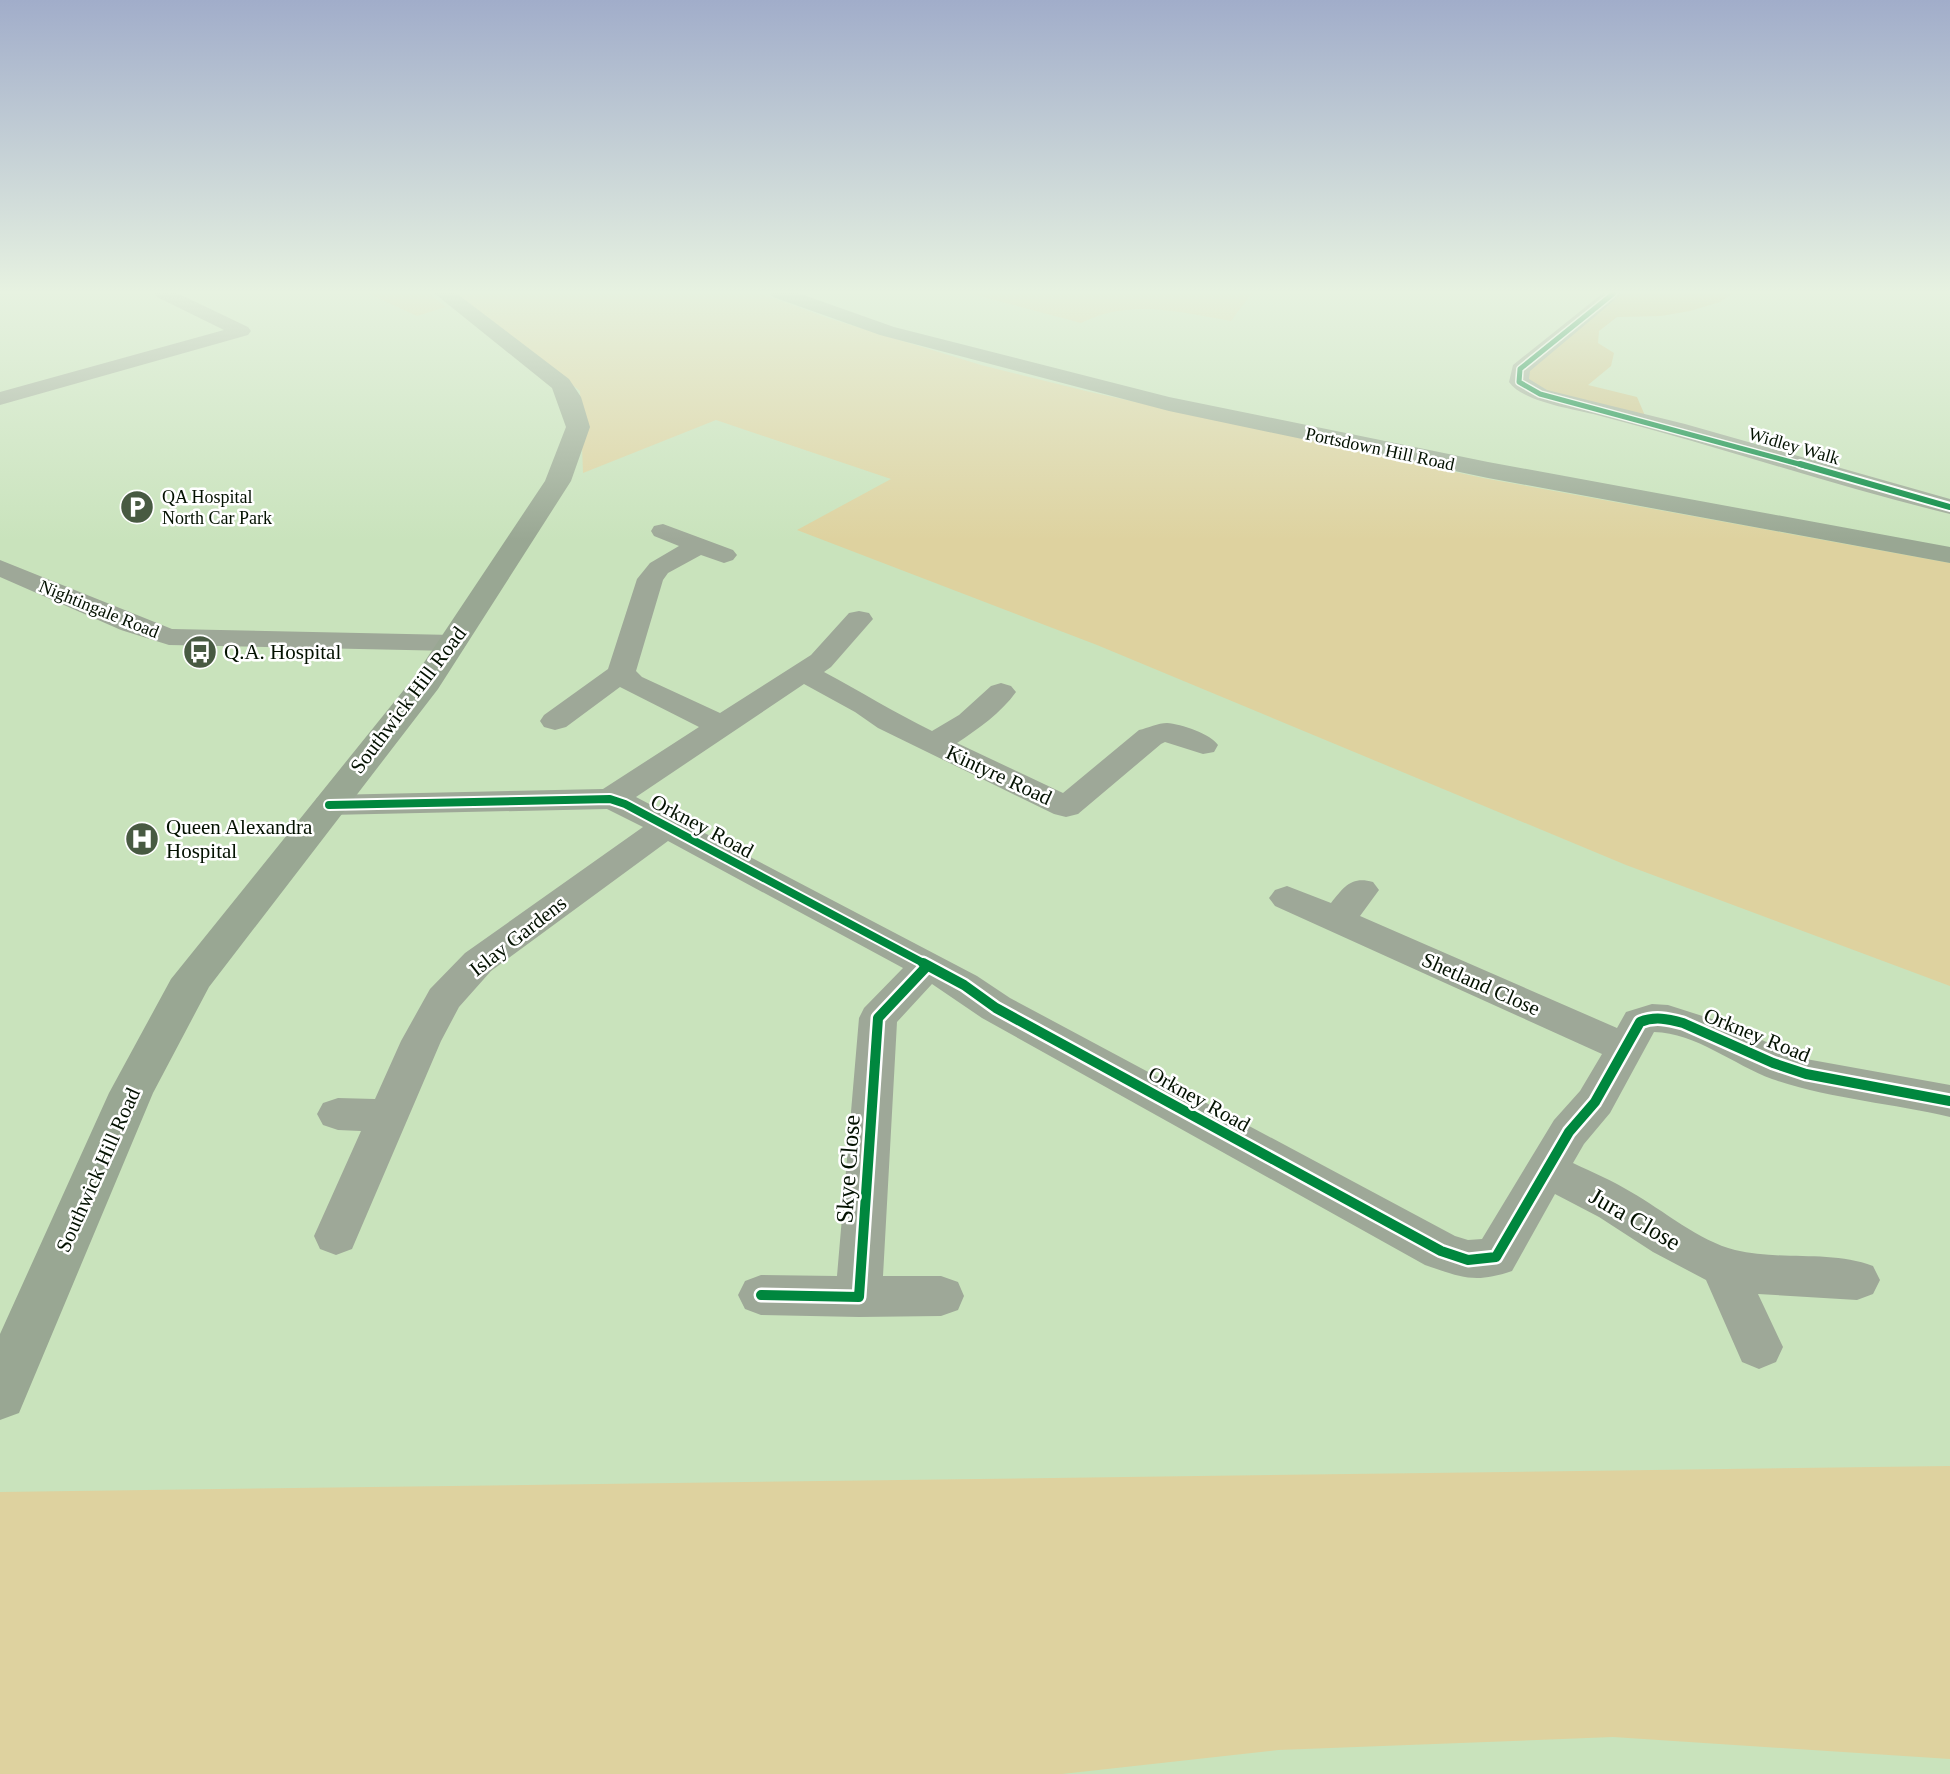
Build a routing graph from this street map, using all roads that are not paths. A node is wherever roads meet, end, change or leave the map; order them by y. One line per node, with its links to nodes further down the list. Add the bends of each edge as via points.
1 (83, 376): 5 (street)
2 (550, 376): 11 (main road, Southwick Hill Road, via 569,397 578,426 558,481)
3 (1052, 376): 8 (main road, Portsdown Hill Road, via 1463,466)
4 (1520, 376): 6 (street, Widley Walk, via 1519,383 1540,394)
5 (0, 399)
6 (1950, 507)
7 (663, 531): 13 (street, via 712,550 659,568 650,579)
8 (1950, 555)
9 (0, 568): 11 (street, Nightingale Road, via 169,637)
10 (859, 619): 12 (street, via 821,661)
11 (453, 643): 20 (main road, Southwick Hill Road)
12 (803, 672): 16 (street); 17 (street, Kintyre Road)
13 (621, 673): 15 (street); 16 (street, via 632,683)
14 (1001, 692): 17 (street, Kintyre Road, via 970,721)
15 (555, 721)
16 (720, 725): 19 (street)
17 (933, 744): 18 (street, Kintyre Road, via 1066,807 1150,737 1165,732)
18 (1203, 745)
19 (610, 799): 20 (street, Orkney Road); 21 (street, Orkney Road)
20 (329, 805): 38 (main road, Southwick Hill Road, via 192,979 131,1093)
21 (666, 826): 25 (street, Orkney Road); 29 (street, Islay Gardens, via 478,962 444,999)
22 (1361, 890): 24 (street)
23 (1287, 898): 24 (street, Shetland Close)
24 (1337, 920): 26 (street, Shetland Close)
25 (927, 966): 30 (street, Orkney Road, via 1441,1251 1468,1259 1496,1256); 36 (street, Skye Close, via 878,1018)
26 (1625, 1048): 27 (street, Orkney Road, via 1640,1022 1658,1017 1831,1082); 30 (street, Orkney Road)
27 (1950, 1101)
28 (338, 1114): 29 (street)
29 (389, 1115): 31 (street, Islay Gardens)
30 (1548, 1170): 32 (street, Jura Close)
31 (336, 1236)
32 (1723, 1267): 33 (street, Jura Close, via 1757,1274); 37 (street)
33 (1857, 1280)
34 (761, 1295): 36 (street)
35 (941, 1296): 36 (street)
36 (859, 1297)
37 (1759, 1347)
38 (0, 1395)

